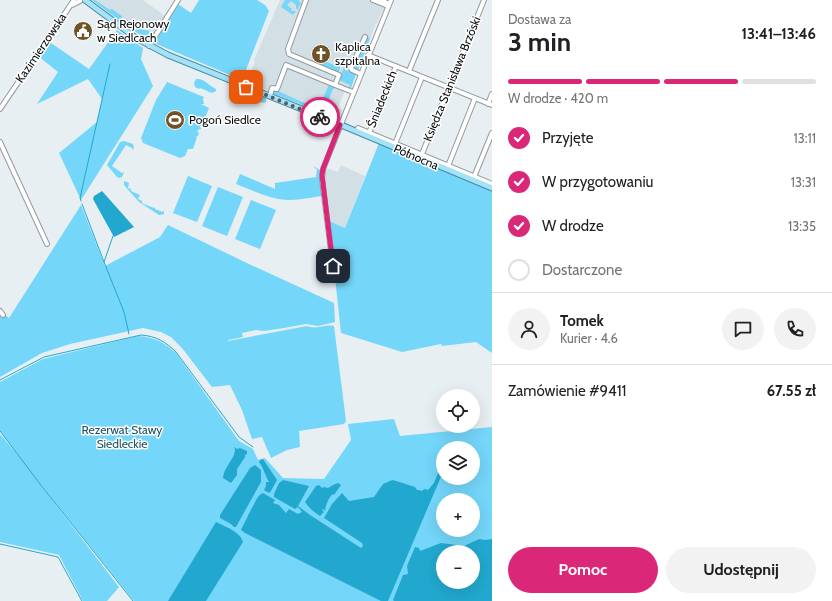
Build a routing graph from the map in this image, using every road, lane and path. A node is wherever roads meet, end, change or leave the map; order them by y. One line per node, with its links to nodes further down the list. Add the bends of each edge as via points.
1 (74, 0): 12 (street, Kazimierzowska)
2 (80, 0): 3 (main road); 12 (street, Kazimierzowska)
3 (86, 0): 13 (main road)
4 (89, 0): 13 (main road)
5 (178, 0): 15 (street)
6 (306, 0): 21 (street, via 288,53 339,75)
7 (373, 0): 11 (street)
8 (381, 0): 11 (street)
9 (438, 0): 18 (street)
10 (484, 0): 22 (street, Księdza Stanisława Brzóski)
11 (389, 3): 16 (street)
12 (70, 6): 28 (street, Kazimierzowska)
13 (100, 12): 15 (main road, Północna)
14 (364, 37): 19 (street, via 351,68)
15 (149, 46): 25 (main road, Północna)
16 (368, 55): 17 (street); 19 (street)
17 (396, 66): 18 (street); 31 (street, Śniadeckich)
18 (409, 71): 20 (street)
19 (361, 74): 23 (street)
20 (422, 77): 22 (street); 34 (street)
21 (335, 85): 23 (street); 25 (street, via 286,65 277,89 272,88)
22 (449, 88): 26 (street); 35 (street, Księdza Stanisława Brzóski)
23 (354, 92): 29 (street)
24 (492, 94): 27 (street)
25 (270, 96): 29 (main road, Północna)
26 (475, 98): 27 (street); 36 (street)
27 (490, 104)
28 (0, 109)
29 (340, 125): 35 (main road, Północna); 41 (street, via 322,175)
30 (358, 128): 31 (street, Północna)
31 (369, 133): 34 (street, Północna)
32 (492, 133): 37 (street)
33 (0, 142): 40 (street)
34 (395, 144): 35 (street, Północna)
35 (421, 157): 36 (street, Północna); 39 (main road, Północna)
36 (448, 166): 37 (street, Północna)
37 (474, 177): 38 (street, Północna)
38 (492, 184)
39 (492, 188)
40 (47, 244)
41 (333, 266)
42 (0, 311): 43 (street)
43 (3, 315)

